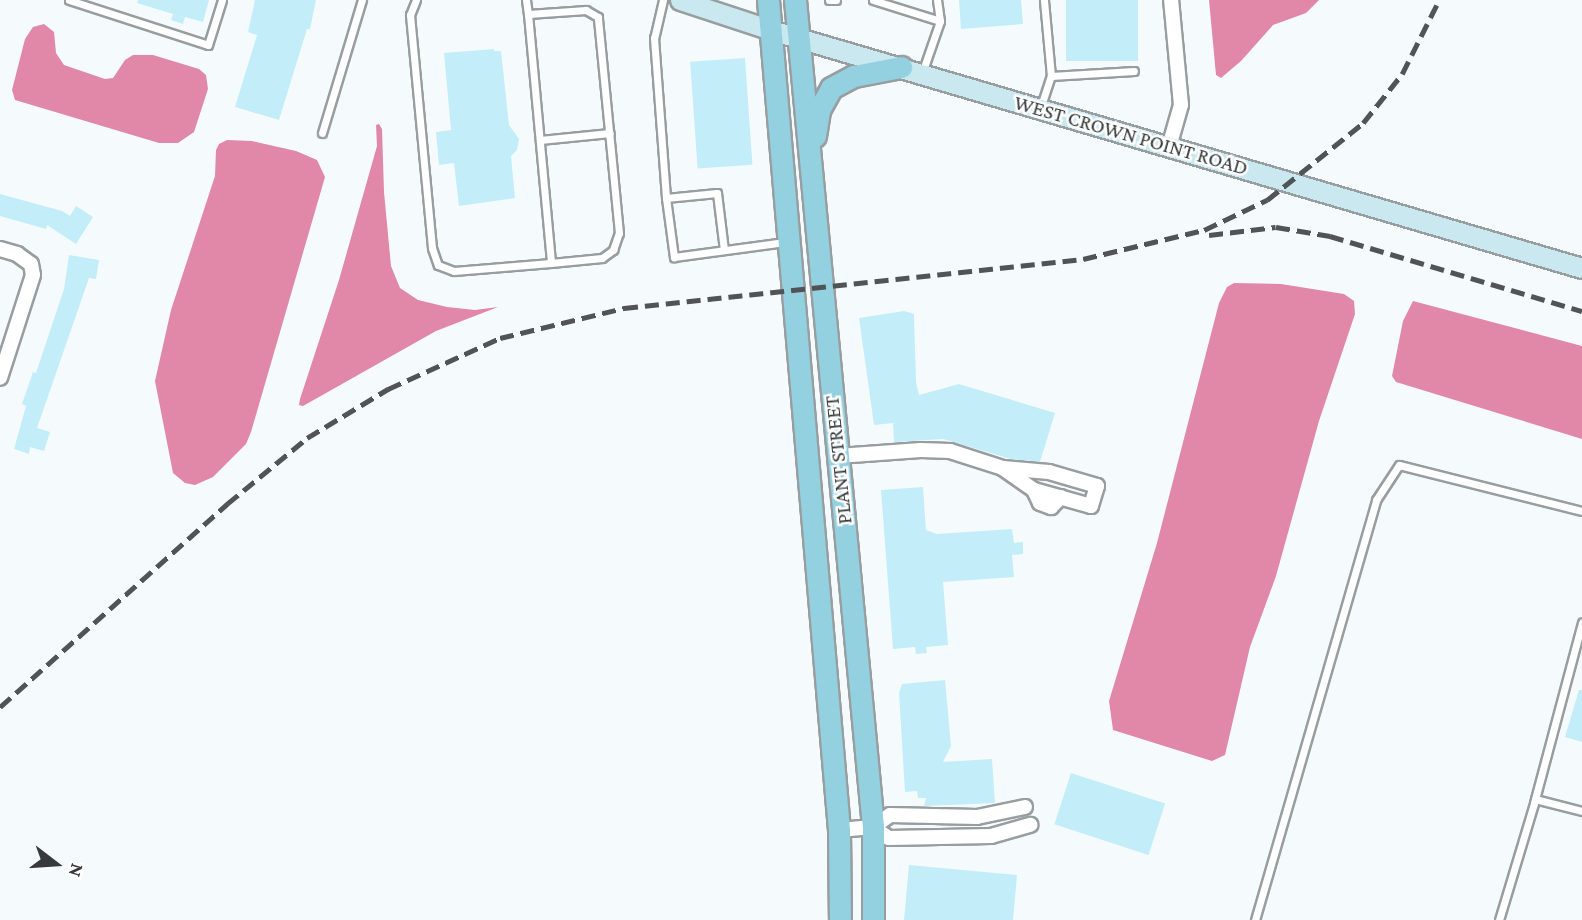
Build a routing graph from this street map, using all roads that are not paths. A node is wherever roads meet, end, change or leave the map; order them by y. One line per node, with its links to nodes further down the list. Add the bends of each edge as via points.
1 (69, 0): 2 (lane, via 208,45)
2 (222, 0)
3 (362, 0): 26 (lane)
4 (416, 0): 35 (lane, via 410,15 433,258 454,271)
5 (526, 0): 17 (lane)
6 (663, 0): 31 (lane, via 654,38)
7 (680, 0): 16 (street, WEST CROWN POINT ROAD)
8 (768, 0): 19 (main road, PLANT STREET)
9 (795, 0): 20 (main road, PLANT STREET)
10 (829, 0): 11 (lane)
11 (836, 0)
12 (873, 0): 18 (lane)
13 (937, 0): 18 (lane)
14 (1044, 0): 24 (lane)
15 (1171, 0): 29 (street, via 1181,105)
16 (717, 6): 19 (street, WEST CROWN POINT ROAD)
17 (528, 14): 27 (lane, via 586,10 598,17); 28 (lane)
18 (940, 21): 23 (lane)
19 (771, 30): 20 (street, WEST CROWN POINT ROAD); 32 (main road, PLANT STREET)
20 (799, 38): 21 (street, WEST CROWN POINT ROAD); 30 (main road, PLANT STREET)
21 (901, 67): 23 (street, WEST CROWN POINT ROAD); 30 (main road, via 854,76 831,88 818,110)
22 (1134, 71): 24 (lane)
23 (922, 73): 25 (street, WEST CROWN POINT ROAD)
24 (1051, 76): 25 (lane)
25 (1041, 109): 29 (street, WEST CROWN POINT ROAD)
26 (322, 132)
27 (610, 133): 28 (lane); 35 (lane, via 617,242 602,258)
28 (540, 140): 35 (lane)
29 (1169, 147): 36 (street, WEST CROWN POINT ROAD)
30 (810, 173): 39 (main road, PLANT STREET)
31 (666, 198): 34 (lane, via 717,193); 34 (lane, via 674,257)
32 (789, 242): 34 (lane); 38 (main road, PLANT STREET)
33 (0, 249): 37 (street, via 31,264 33,275)
34 (724, 250)
35 (551, 263)
36 (1582, 268)
37 (0, 378)
38 (805, 422): 39 (main road, via 818,449); 42 (main road, PLANT STREET)
39 (838, 456): 40 (street, via 950,452); 45 (main road, PLANT STREET)
40 (1003, 468): 41 (street); 43 (street, via 1034,490)
41 (1064, 478): 43 (lane); 43 (street, via 1097,486 1091,506)
42 (810, 486): 45 (main road, via 836,505); 54 (main road, PLANT STREET)
43 (1061, 497)
44 (1582, 511): 59 (lane, via 1399,465 1376,500)
45 (845, 524): 53 (main road, PLANT STREET)
46 (1582, 622): 47 (lane)
47 (1535, 799): 49 (lane); 60 (lane)
48 (1025, 807): 51 (street)
49 (1582, 811)
50 (924, 816): 51 (street); 53 (street, via 890,816); 56 (lane)
51 (964, 817): 55 (lane)
52 (1030, 825): 55 (street, via 991,836)
53 (873, 827): 54 (street); 56 (street, via 889,838); 58 (main road, PLANT STREET)
54 (839, 830): 57 (main road, PLANT STREET)
55 (964, 836): 56 (street)
56 (925, 837)
57 (840, 920)
58 (873, 920)
59 (1255, 920)
60 (1499, 920)

